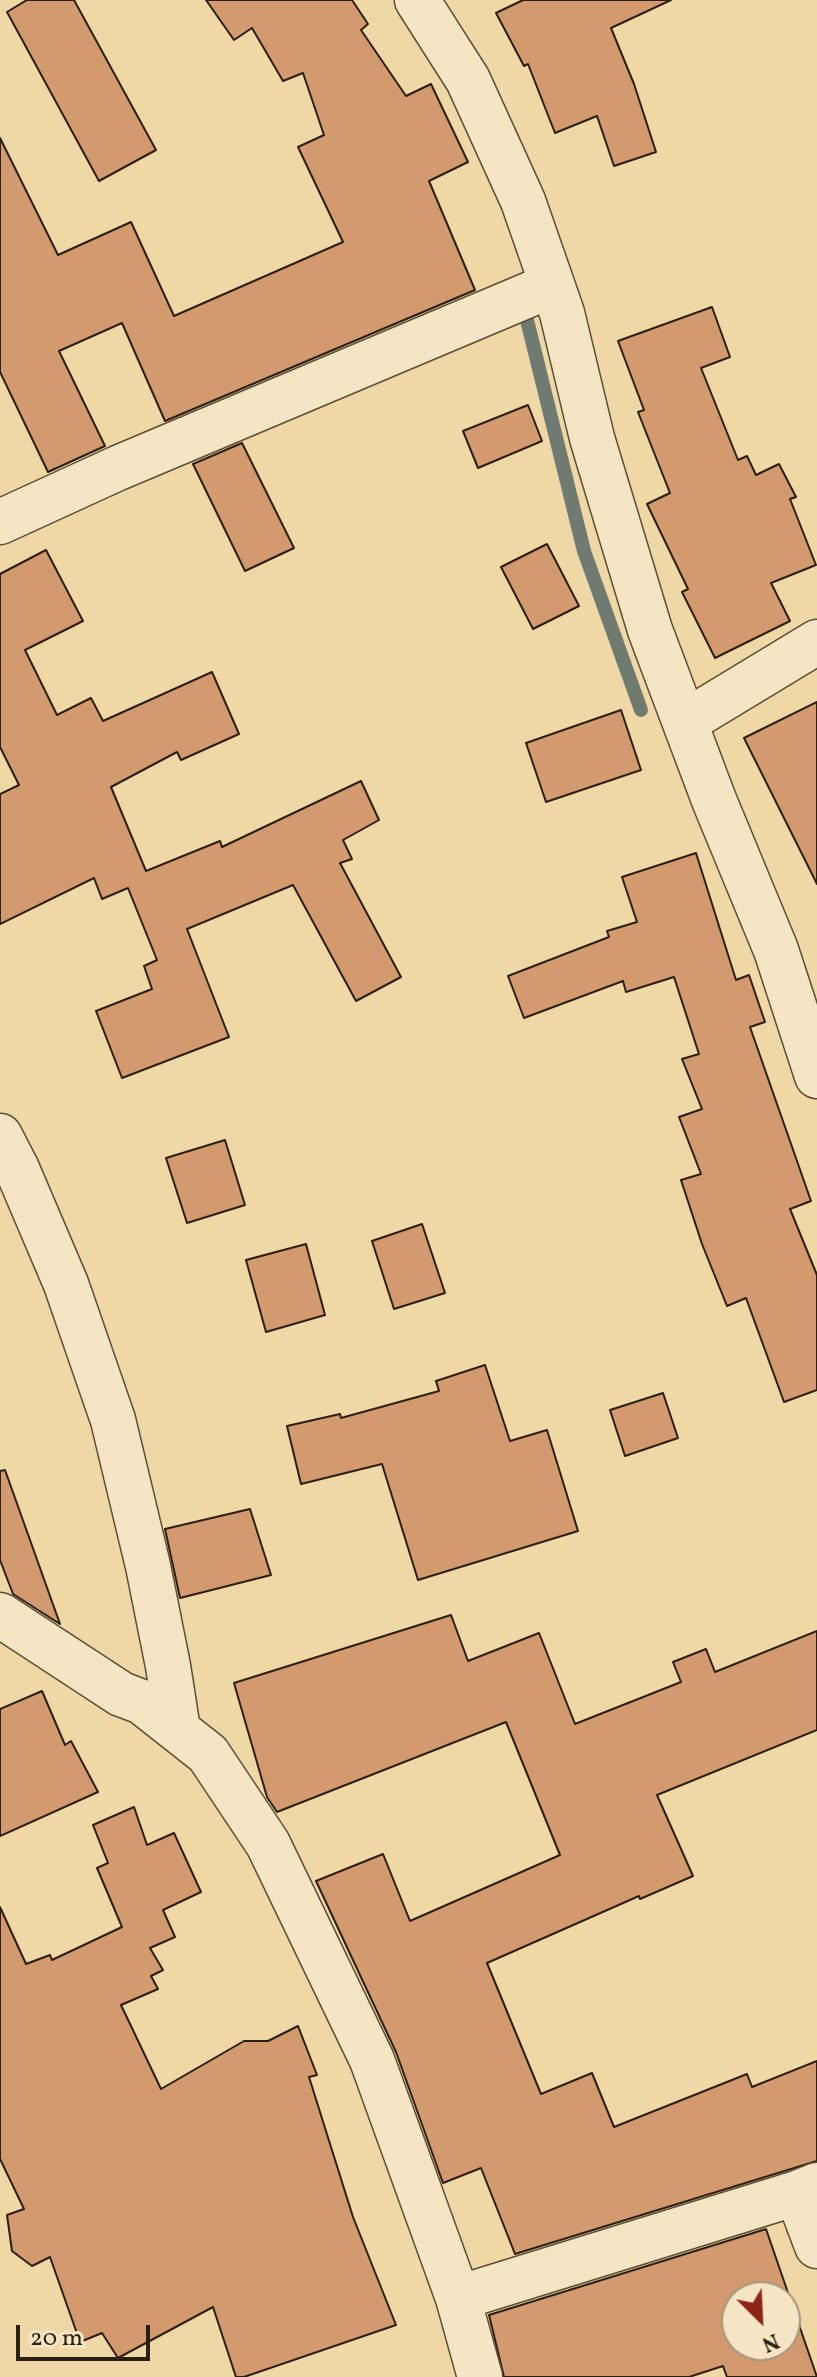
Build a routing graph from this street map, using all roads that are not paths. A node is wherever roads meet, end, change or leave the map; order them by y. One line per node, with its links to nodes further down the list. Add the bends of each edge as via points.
1 (417, 0): 2 (street, via 468,80 523,201)
2 (552, 285): 3 (street); 5 (street, via 645,615)
3 (0, 522)
4 (817, 642): 5 (street)
5 (685, 722): 6 (street, via 776,950)
6 (817, 1076)
7 (0, 1136): 9 (street, via 66,1284 113,1420 151,1580)
8 (0, 1615): 9 (street)
9 (178, 1730): 12 (street, via 208,1754 268,1844 372,2060)
10 (807, 2189): 11 (street); 12 (street)
11 (817, 2246)
12 (458, 2298): 13 (street)
13 (480, 2377)

